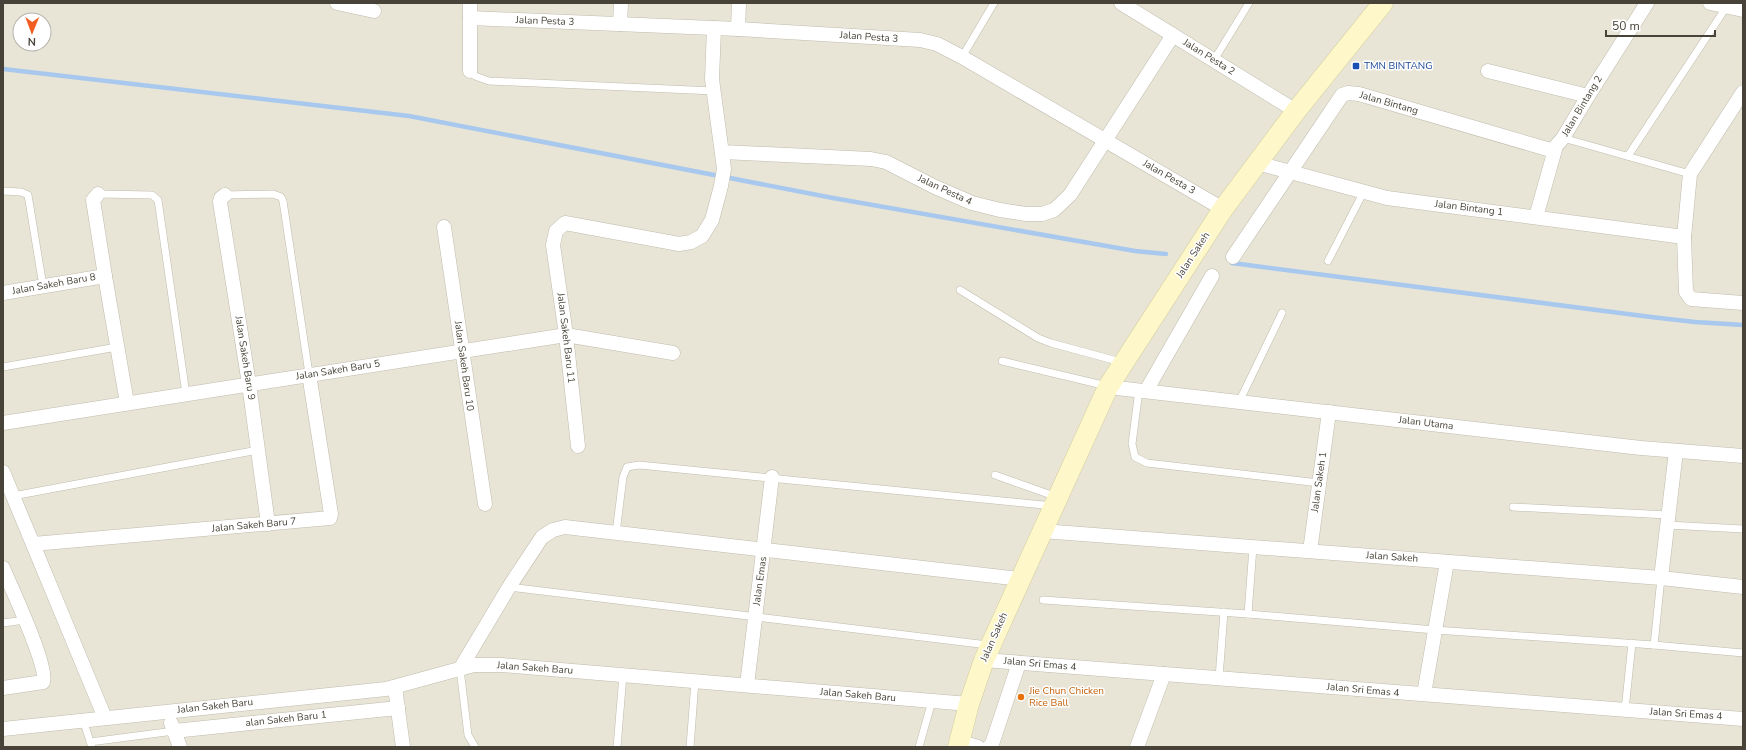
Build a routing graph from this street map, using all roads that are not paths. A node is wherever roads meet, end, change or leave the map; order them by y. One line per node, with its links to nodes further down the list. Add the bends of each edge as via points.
1 (337, 3): 13 (street)
2 (470, 3): 14 (street)
3 (621, 3): 15 (street)
4 (738, 3): 17 (street)
5 (994, 3): 19 (lane)
6 (1121, 3): 18 (street, Jalan Pesta 2)
7 (1249, 3): 20 (lane)
8 (1647, 3): 25 (street, Jalan Bintang 2)
9 (1710, 3): 11 (street)
10 (1376, 5): 26 (street, Jalan Sakeh)
11 (1727, 6): 12 (street); 31 (lane)
12 (1743, 10)
13 (374, 11)
14 (470, 18): 15 (street, Jalan Pesta 3); 22 (street)
15 (620, 24): 16 (street, Jalan Pesta 3)
16 (714, 28): 17 (street, Jalan Pesta 3); 23 (street)
17 (738, 29): 19 (street, Jalan Pesta 3, via 920,40 936,44)
18 (1173, 35): 20 (street, Jalan Pesta 2); 28 (street, Jalan Pesta 4)
19 (962, 57): 28 (street, Jalan Pesta 3)
20 (1214, 60): 26 (street, Jalan Pesta 2)
21 (1488, 70): 25 (street)
22 (470, 71): 23 (lane, via 475,76 489,81)
23 (714, 91): 30 (street)
24 (1743, 92): 34 (street)
25 (1588, 96): 27 (street, Jalan Bintang 2)
26 (1296, 111): 32 (street, Jalan Sakeh)
27 (1563, 138): 29 (street, Jalan Bintang 2); 31 (lane)
28 (1104, 140): 30 (street, Jalan Pesta 4, via 1070,195 1054,210 1042,214 1026,214 972,203 886,162 871,159); 39 (street, Jalan Pesta 3)
29 (1554, 151): 33 (street, Jalan Bintang, via 1359,94 1348,93 1337,100); 40 (street, Jalan Bintang 2)
30 (722, 152): 52 (street, Jalan Sakeh Baru 11, via 724,169 712,220 702,236 691,242 679,244 565,223 556,231 553,245)
31 (1628, 156): 34 (lane)
32 (1257, 163): 33 (street, Jalan Bintang 1); 39 (street, Jalan Sakeh)
33 (1290, 172): 36 (street, Jalan Bintang 1); 43 (street, Jalan Bintang)
34 (1690, 174): 42 (street)
35 (3, 192): 47 (lane, via 21,192 28,195)
36 (1363, 192): 40 (street, Jalan Bintang 1, via 1387,198); 44 (lane)
37 (98, 194): 45 (street, via 93,200); 63 (lane, via 152,195 158,200)
38 (224, 195): 59 (lane, via 273,194 281,197 283,201); 60 (street, Jalan Sakeh Baru 9, via 220,202)
39 (1223, 209): 57 (street, Jalan Sakeh)
40 (1536, 217): 42 (street, Jalan Bintang 1)
41 (444, 227): 54 (street, Jalan Sakeh Baru 10)
42 (1684, 236): 50 (street, via 1686,292 1691,299)
43 (1233, 257)
44 (1328, 261)
45 (105, 276): 47 (street, Jalan Sakeh Baru 8); 53 (street)
46 (1212, 276): 62 (street)
47 (43, 286): 49 (street, Jalan Sakeh Baru 8)
48 (960, 290): 57 (lane, via 1038,338)
49 (3, 293)
50 (1743, 303)
51 (1282, 313): 64 (lane)
52 (566, 335): 54 (street, Jalan Sakeh Baru 5); 55 (street, Jalan Sakeh Baru 5); 68 (street, Jalan Sakeh Baru 11)
53 (117, 347): 58 (lane); 65 (street)
54 (462, 351): 59 (street, Jalan Sakeh Baru 5); 78 (street, Jalan Sakeh Baru 10)
55 (673, 353)
56 (1002, 361): 61 (lane)
57 (1123, 362): 61 (street, Jalan Sakeh)
58 (3, 366)
59 (309, 374): 60 (street, Jalan Sakeh Baru 5); 81 (street, Jalan Sakeh Baru 7, via 330,518)
60 (249, 384): 63 (street, Jalan Sakeh Baru 5); 69 (street, Jalan Sakeh Baru 9)
61 (1108, 387): 62 (street, Jalan Utama); 77 (street, Jalan Sakeh)
62 (1143, 390): 64 (street, Jalan Utama); 75 (lane, via 1132,444 1135,457 1147,463)
63 (186, 394): 65 (street, Jalan Sakeh Baru 5)
64 (1239, 402): 66 (street, Jalan Utama)
65 (127, 403): 67 (street, Jalan Sakeh Baru 5)
66 (1329, 412): 70 (street, Jalan Utama); 75 (street, Jalan Sakeh 1)
67 (3, 423)
68 (578, 446)
69 (258, 450): 76 (lane); 81 (street, Jalan Sakeh Baru 9)
70 (1676, 451): 71 (street, Jalan Utama); 80 (street)
71 (1743, 456)
72 (3, 472): 76 (street)
73 (994, 475): 77 (lane)
74 (772, 477): 77 (lane); 84 (lane, via 639,465 627,467 623,477); 87 (street, Jalan Emas)
75 (1319, 483): 88 (street, Jalan Sakeh 1)
76 (12, 496): 85 (street)
77 (1055, 501): 83 (street, Jalan Sakeh)
78 (485, 504)
79 (1513, 507): 80 (lane)
80 (1668, 520): 82 (lane); 91 (street)
81 (268, 524): 85 (street, Jalan Sakeh Baru 7)
82 (1743, 529)
83 (1042, 531): 86 (street, Jalan Sakeh); 92 (street, Jalan Sakeh)
84 (616, 533): 87 (street); 93 (street, via 564,527 553,530 542,537)
85 (32, 544): 121 (street)
86 (1253, 547): 88 (street, Jalan Sakeh); 97 (lane)
87 (764, 550): 92 (street); 98 (street, Jalan Emas)
88 (1310, 551): 89 (street, Jalan Sakeh)
89 (1447, 562): 91 (street, Jalan Sakeh); 101 (street)
90 (3, 568): 99 (street)
91 (1661, 578): 94 (street, Jalan Sakeh); 103 (lane)
92 (1020, 580): 104 (street, Jalan Sakeh)
93 (509, 587): 98 (lane); 107 (street)
94 (1743, 587)
95 (1043, 600): 96 (lane)
96 (1224, 612): 97 (lane); 110 (lane)
97 (1248, 614): 101 (lane)
98 (755, 617): 104 (lane); 112 (street, Jalan Emas)
99 (25, 620): 100 (lane); 114 (street, via 40,661 44,682)
100 (3, 623)
101 (1435, 630): 102 (lane); 115 (street)
102 (1632, 643): 103 (lane); 119 (lane)
103 (1654, 645): 105 (lane)
104 (987, 653): 106 (street, Jalan Sri Emas 4); 117 (street, Jalan Sakeh)
105 (1743, 653)
106 (1019, 663): 108 (street, Jalan Sri Emas 4); 134 (street)
107 (460, 669): 109 (street, Jalan Sakeh Baru, via 474,665 502,665); 113 (street, Jalan Sakeh Baru); 130 (lane, via 468,735)
108 (1164, 674): 110 (street, Jalan Sri Emas 4); 135 (street)
109 (623, 675): 111 (street, Jalan Sakeh Baru); 131 (lane)
110 (1219, 678): 115 (street, Jalan Sri Emas 4)
111 (695, 681): 112 (street, Jalan Sakeh Baru); 132 (lane)
112 (747, 685): 116 (street, Jalan Sakeh Baru)
113 (395, 686): 118 (street); 120 (street, Jalan Sakeh Baru)
114 (3, 688)
115 (1424, 694): 119 (street, Jalan Sri Emas 4)
116 (932, 701): 117 (street, Jalan Sakeh Baru); 133 (lane)
117 (969, 704): 127 (street, Jalan Sakeh)
118 (398, 708): 125 (street, alan Sakeh Baru 1); 129 (street)
119 (1625, 710): 122 (street, Jalan Sri Emas 4)
120 (168, 711): 121 (street, Jalan Sakeh Baru); 125 (street)
121 (104, 718): 123 (street, Jalan Sakeh Baru)
122 (1743, 719)
123 (83, 720): 124 (street, Jalan Sakeh Baru); 126 (lane)
124 (3, 729)
125 (174, 731): 126 (lane); 128 (street)
126 (91, 744)
127 (965, 745)
128 (180, 747)
129 (403, 747)
130 (475, 747)
131 (617, 747)
132 (690, 747)
133 (919, 747)
134 (989, 747)
135 (1137, 747)

